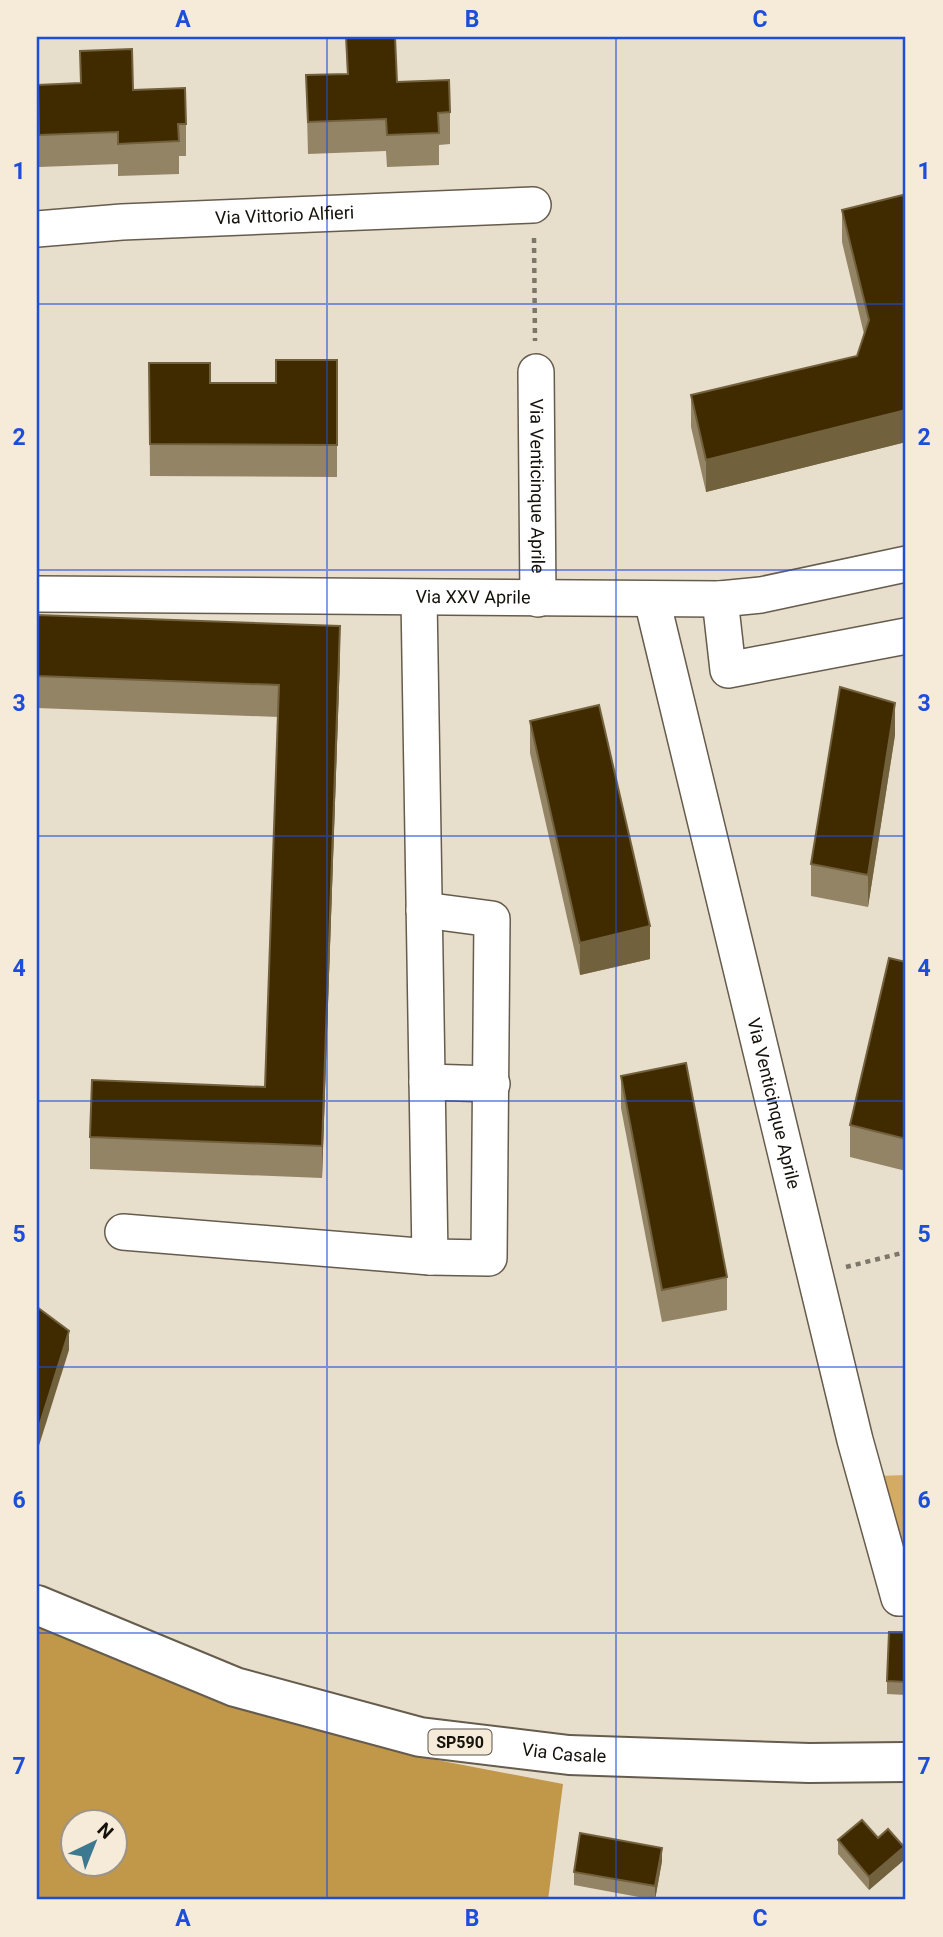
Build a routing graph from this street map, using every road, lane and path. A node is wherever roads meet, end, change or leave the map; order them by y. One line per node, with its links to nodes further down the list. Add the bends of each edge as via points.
1 (533, 205): 2 (street, Via Vittorio Alfieri); 3 (path)
2 (37, 229)
3 (536, 373): 7 (street, Via Venticinque Aprile)
4 (906, 564): 8 (street, Via XXV Aprile, via 761,595)
5 (37, 594): 6 (street, Via XXV Aprile)
6 (419, 598): 7 (street, Via XXV Aprile); 11 (street)
7 (538, 599): 9 (street, Via XXV Aprile)
8 (720, 599): 9 (street, Via XXV Aprile); 10 (street, via 728,670)
9 (652, 600): 17 (street, Via Venticinque Aprile, via 684,670)
10 (906, 636)
11 (424, 909): 12 (street); 13 (street, via 492,919)
12 (427, 1082): 13 (street); 16 (street)
13 (492, 1084): 16 (street, via 489,1258)
14 (123, 1232): 16 (street)
15 (906, 1252): 17 (path)
16 (430, 1258)
17 (815, 1274): 18 (street, Via Venticinque Aprile, via 862,1466 900,1598)
18 (906, 1598)
19 (37, 1605): 20 (main road, Via Casale / SP590, via 236,1687 420,1737 569,1755)
20 (906, 1762)

